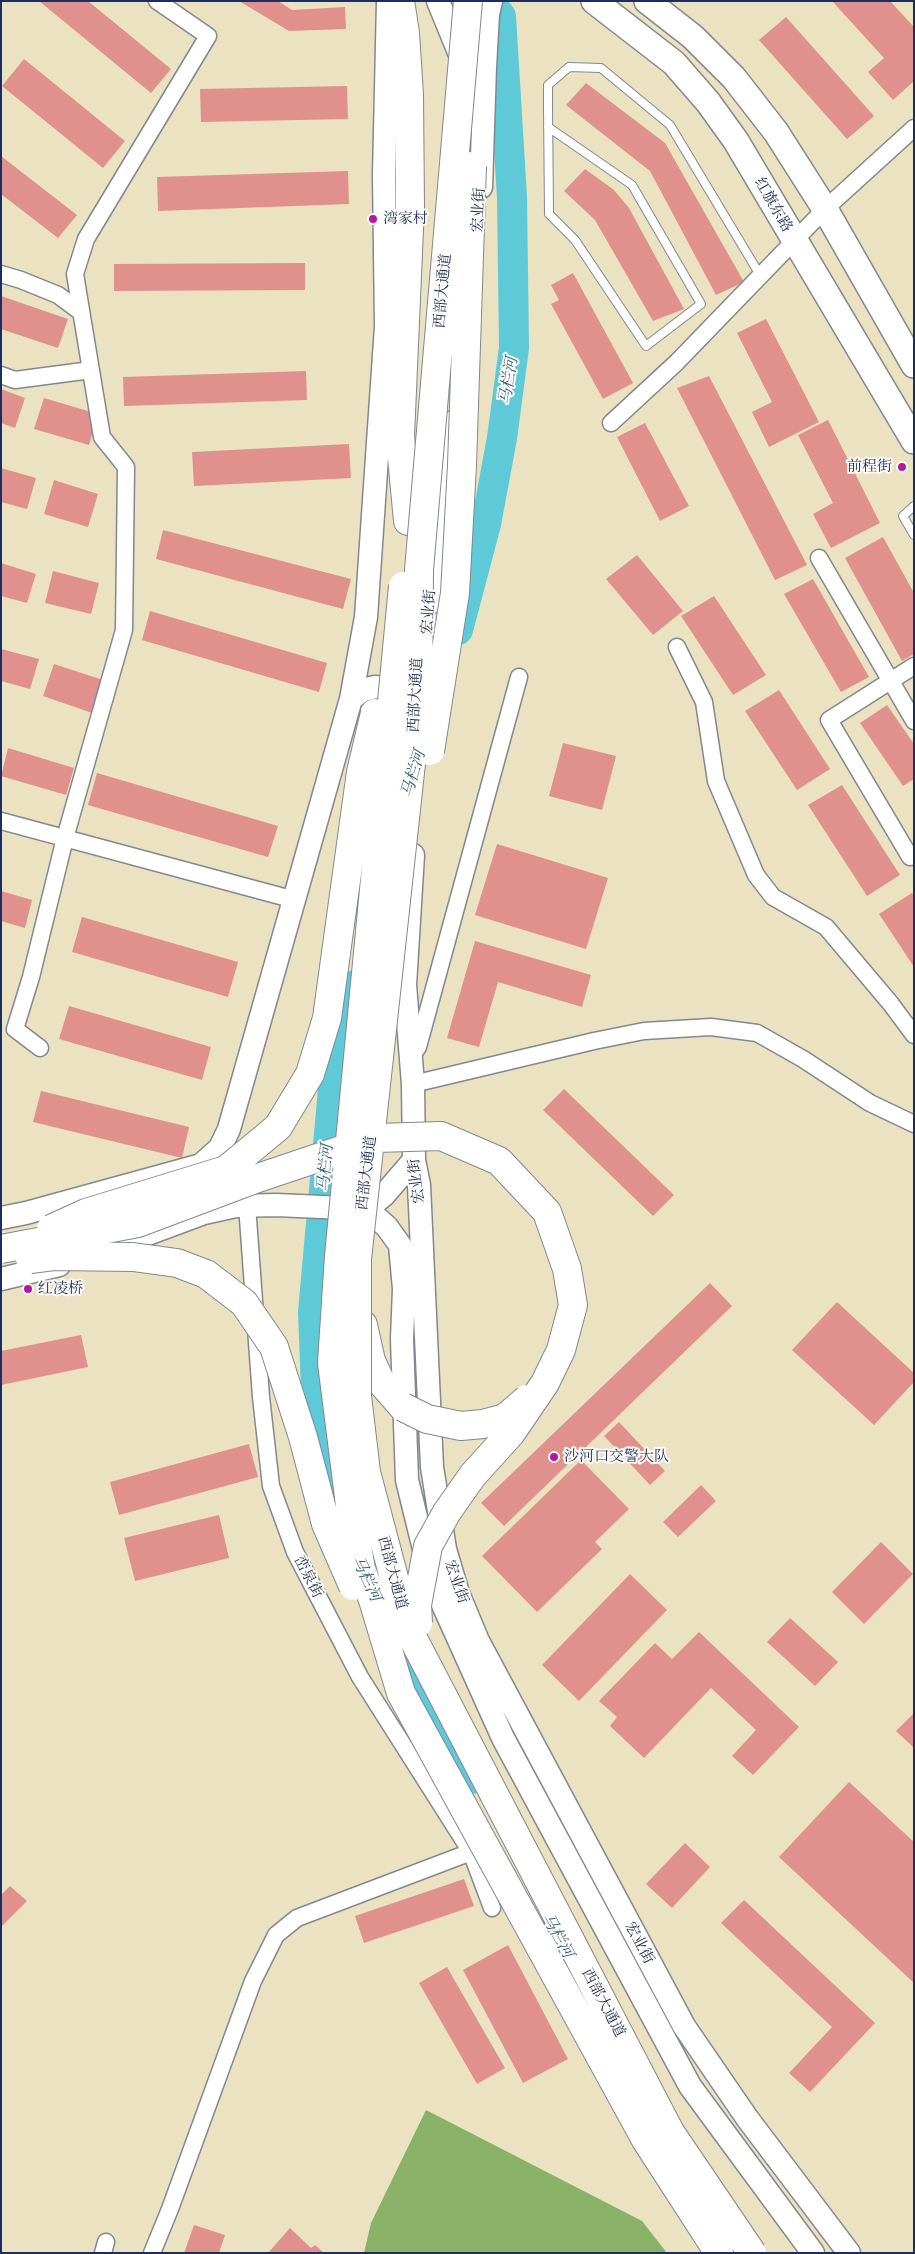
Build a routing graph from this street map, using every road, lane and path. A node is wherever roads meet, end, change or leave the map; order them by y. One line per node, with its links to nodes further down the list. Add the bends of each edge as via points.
1 (157, 1): 17 (street, via 208,36 86,239 75,274)
2 (388, 1): 32 (main road, via 384,176 386,326 366,617)
3 (400, 1): 24 (highway, via 409,95 410,207 400,436)
4 (438, 1): 9 (main road, bridge)
5 (453, 1): 24 (highway, 西部大通道)
6 (594, 1): 14 (main road, 红旗东路, via 674,64 708,102 736,141)
7 (657, 4): 13 (main road, via 734,78 776,132)
8 (482, 6): 10 (main road, 宏业街); 39 (highway, 西部大通道, bridge, via 419,570 418,699)
9 (471, 82): 10 (main road); 39 (highway, bridge, via 472,166 455,593 423,791)
10 (483, 112): 34 (main road, 宏业街, via 480,227 431,589)
11 (548, 127): 11 (lane, via 549,214 575,240 646,346 701,304 632,185); 16 (lane, via 548,85 569,67 601,68 670,125)
12 (914, 128): 13 (street)
13 (825, 209): 14 (street); 18 (main road)
14 (794, 240): 16 (street); 22 (main road, 红旗东路)
15 (1, 274): 17 (street, via 58,295)
16 (760, 275): 21 (street, via 677,362)
17 (81, 312): 19 (street)
18 (914, 365)
19 (91, 370): 20 (street, via 15,380); 36 (street, via 102,437 126,467 124,630)
20 (1, 375)
21 (611, 423)
22 (914, 441)
23 (914, 506): 25 (lane, via 903,516)
24 (408, 521): 27 (highway, 西部大通道, bridge)
25 (914, 535)
26 (819, 558): 31 (street)
27 (402, 600): 50 (highway, bridge, via 362,772 327,1018 310,1074 278,1127 226,1170 86,1213); 55 (highway, 西部大通道, bridge, via 340,1246 332,1363 361,1569)
28 (676, 647): 40 (street, via 704,702 716,781 756,875 773,897 826,927)
29 (914, 666): 31 (street)
30 (519, 677): 42 (street, via 418,1047)
31 (890, 681): 33 (street); 37 (street, via 829,720)
32 (351, 699): 34 (main road, via 363,690 387,688 411,703); 38 (main road)
33 (914, 721)
34 (422, 725): 42 (main road, 宏业街, via 405,984)
35 (1, 820): 36 (street)
36 (65, 838): 38 (street); 41 (street, via 15,1029)
37 (910, 857)
38 (295, 900): 45 (main road)
39 (395, 920): 52 (highway, 西部大通道, bridge)
40 (914, 1035)
41 (40, 1048)
42 (409, 1049): 43 (main road, 宏业街)
43 (412, 1084): 44 (street, via 627,1034 711,1027 757,1032 870,1103); 46 (main road, 宏业街)
44 (914, 1124)
45 (230, 1129): 47 (main road); 49 (main road, via 220,1148 201,1165)
46 (414, 1160): 48 (main road); 62 (main road, 宏业街, via 419,1185 432,1467 445,1549 458,1593 478,1641 684,2026 747,2118)
47 (248, 1206): 48 (main road, via 335,1206); 51 (main road, via 204,1213 72,1262); 56 (street, 峦泉街, via 261,1397 272,1486 295,1552 360,1677)
48 (367, 1210): 61 (main road, 宏业街, via 387,1227 400,1245 404,1289 402,1339 407,1480 431,1578 503,1738 690,2086)
49 (1, 1218)
50 (5, 1253): 53 (highway, bridge, via 138,1223 377,1138 441,1136 499,1161 548,1212 567,1269 573,1305 561,1350); 55 (highway, bridge, via 133,1257 177,1263 206,1274 244,1303 274,1347 326,1524)
51 (1, 1279)
52 (357, 1279): 53 (highway, bridge, via 359,1308 371,1361 381,1382 403,1408 427,1419 461,1426 483,1424 505,1418); 54 (highway, 西部大通道, bridge, via 356,1396 366,1472 407,1627)
53 (545, 1383): 54 (highway, bridge, via 512,1434 473,1475 428,1546 417,1605)
54 (430, 1672): 60 (highway, 西部大通道, bridge, via 670,2132)
55 (401, 1694): 59 (highway, 西部大通道, bridge, via 646,2140)
56 (472, 1852): 57 (street, 峦泉街); 58 (street, via 297,1918 276,1935 253,1981)
57 (492, 1908)
58 (152, 2253)
59 (718, 2253)
60 (752, 2253)
61 (813, 2253)
62 (849, 2253)

